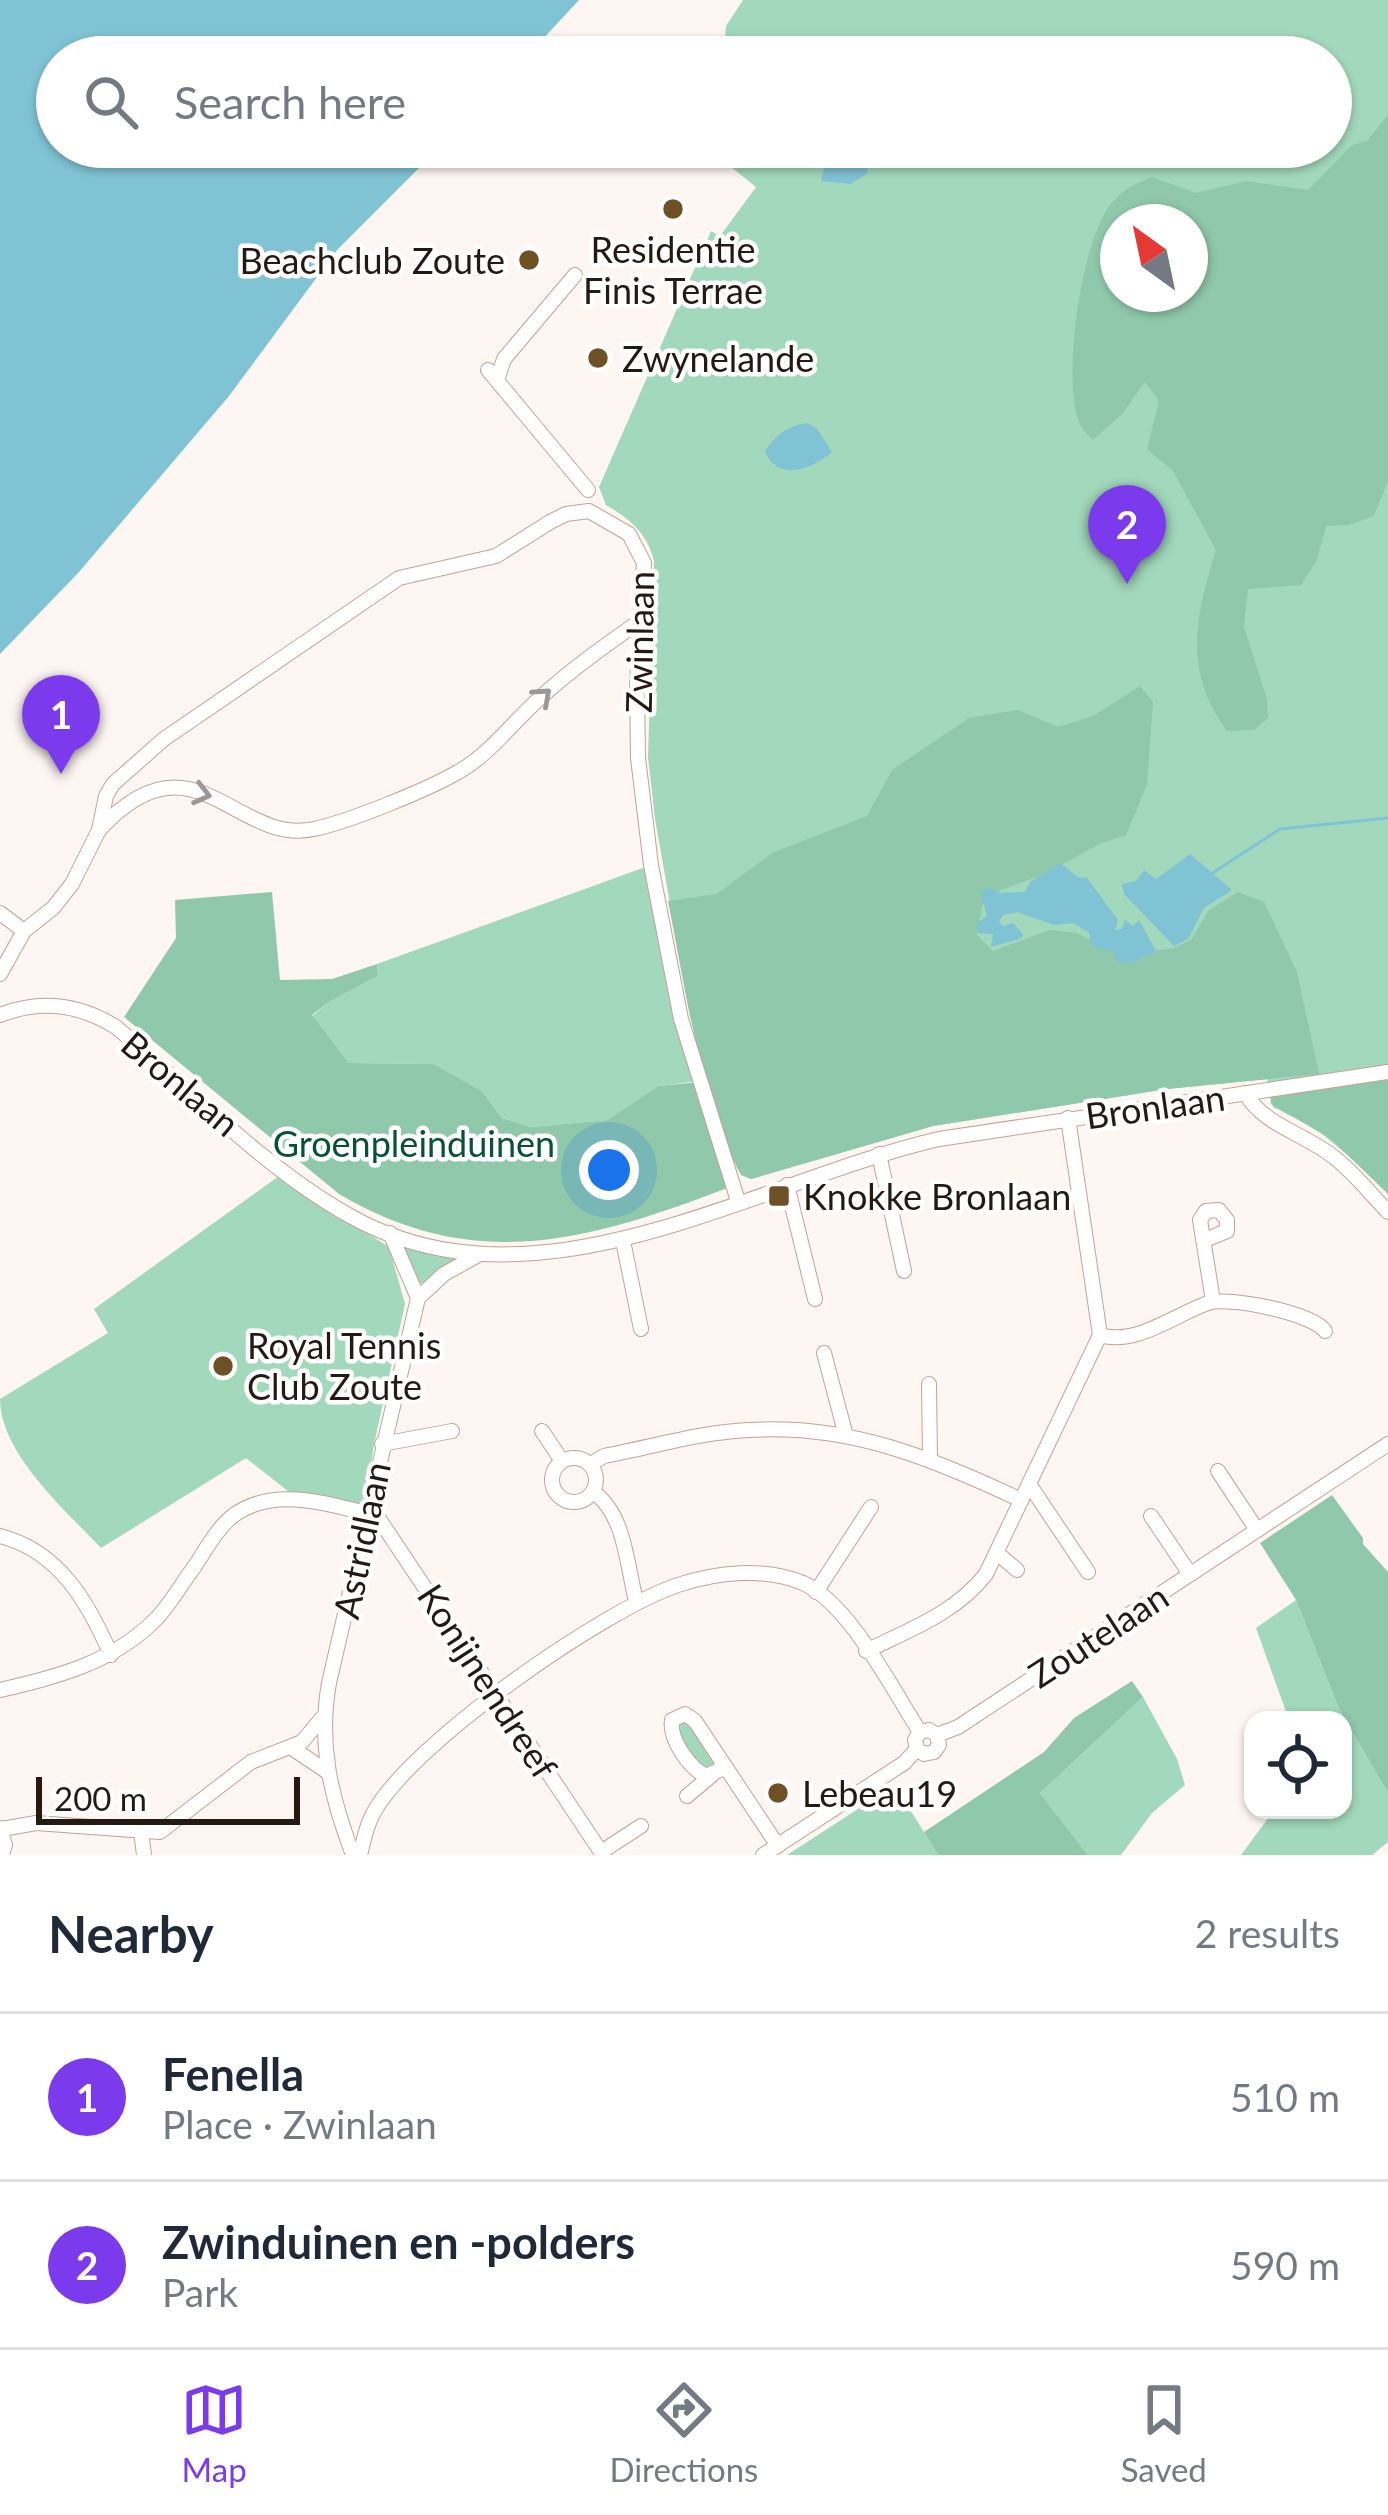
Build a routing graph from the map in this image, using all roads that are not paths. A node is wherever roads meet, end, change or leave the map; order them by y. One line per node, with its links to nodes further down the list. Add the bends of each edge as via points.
1 (575, 275): 2 (street, via 493,375)
2 (588, 490)
3 (640, 621): 4 (street, Zwinlaan, via 645,578 636,543 598,515 566,514 496,556 398,578); 5 (street, one-way to 3, via 186,789 282,829 310,831 342,820 459,772); 16 (street, Zwinlaan, via 638,758 651,865 681,1019)
4 (113, 784): 5 (street); 6 (street)
5 (129, 803): 6 (street)
6 (99, 830): 8 (street, via 62,897)
7 (0, 913): 8 (street)
8 (24, 931): 9 (street)
9 (0, 974)
10 (0, 1016): 18 (street, Bronlaan, via 47,1004 100,1018 310,1192)
11 (1388, 1072): 12 (street)
12 (1245, 1093): 13 (street, Bronlaan); 17 (street, Bronlaan, via 1258,1113 1338,1160)
13 (1068, 1118): 14 (street, Bronlaan); 28 (street)
14 (879, 1154): 15 (street, Bronlaan); 22 (street)
15 (787, 1185): 16 (street, Bronlaan); 24 (street)
16 (738, 1201): 20 (street, Bronlaan)
17 (1388, 1212)
18 (390, 1233): 21 (street, Bronlaan); 23 (street)
19 (1204, 1240): 25 (street)
20 (623, 1241): 21 (street, Bronlaan); 26 (street)
21 (481, 1254): 23 (street)
22 (904, 1271)
23 (418, 1298): 34 (street, Astridlaan)
24 (815, 1299)
25 (1213, 1301): 27 (street, via 1306,1316); 28 (street, via 1122,1337)
26 (641, 1329)
27 (1324, 1331)
28 (1100, 1335): 40 (street)
29 (824, 1353): 33 (street)
30 (929, 1384): 36 (street)
31 (542, 1431): 37 (street)
32 (452, 1432): 34 (street)
33 (846, 1436): 36 (street); 38 (street, via 746,1430)
34 (382, 1444): 44 (street, Astridlaan)
35 (1388, 1444): 46 (street, Zoutelaan)
36 (930, 1457): 42 (street)
37 (562, 1461): 38 (street); 41 (street, via 552,1479 561,1498 582,1501)
38 (591, 1464): 41 (street)
39 (1218, 1472): 46 (street)
40 (1029, 1484): 42 (street); 50 (street)
41 (593, 1492): 53 (street, via 615,1515)
42 (1021, 1500): 48 (street)
43 (871, 1507): 52 (street)
44 (368, 1514): 55 (street, via 294,1498 248,1507 227,1521 160,1615); 57 (street, Konijnendreef, via 383,1523); 58 (street, Astridlaan)
45 (1151, 1516): 51 (street)
46 (1257, 1530): 51 (street, Zoutelaan)
47 (0, 1536): 55 (street, via 57,1566)
48 (997, 1553): 49 (street); 54 (street, via 958,1603)
49 (1017, 1570)
50 (1088, 1572)
51 (1190, 1574): 60 (street, Zoutelaan)
52 (817, 1592): 53 (street, via 774,1573 731,1574); 54 (street)
53 (636, 1601): 57 (street)
54 (866, 1651): 59 (street)
55 (111, 1654): 56 (street)
56 (0, 1690)
57 (496, 1694): 68 (street, via 403,1775); 71 (street, Konijnendreef)
58 (324, 1714): 61 (street); 63 (street, Astridlaan)
59 (920, 1732): 60 (street); 62 (street)
60 (937, 1736): 62 (street, Zoutelaan, via 934,1752)
61 (292, 1748): 63 (street); 67 (street, via 250,1762 168,1828)
62 (917, 1749): 70 (street, Zoutelaan)
63 (326, 1771): 69 (street, Astridlaan)
64 (687, 1796): 70 (street, via 719,1771)
65 (641, 1826): 71 (street)
66 (1, 1828): 67 (street); 72 (street)
67 (141, 1831): 73 (street)
68 (365, 1834): 69 (street); 74 (street)
69 (345, 1835): 74 (street, Astridlaan)
70 (778, 1846): 75 (street, Zoutelaan)
71 (602, 1854)
72 (2, 1855)
73 (144, 1855)
74 (356, 1855)
75 (763, 1855)

